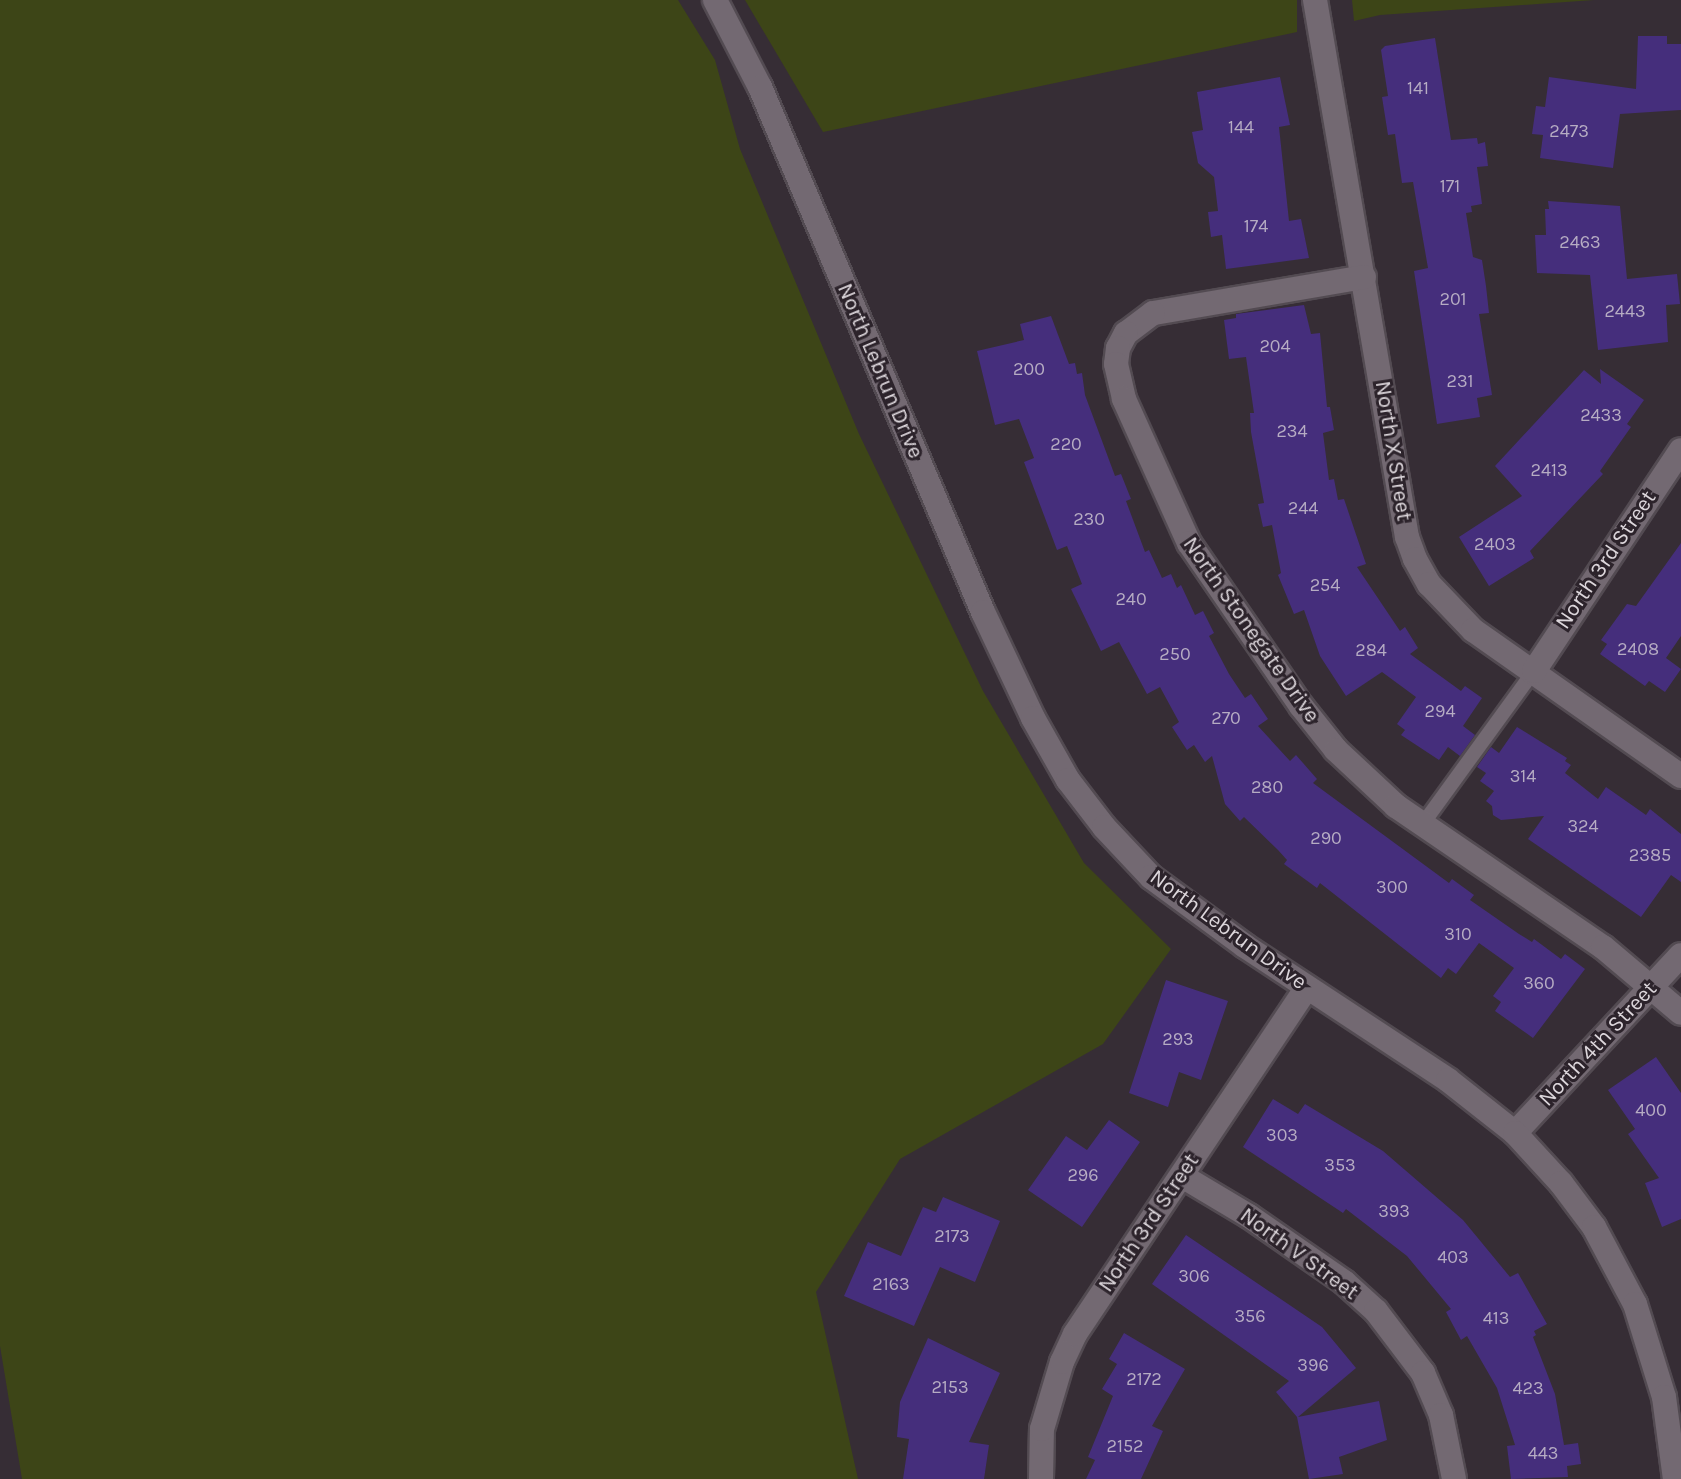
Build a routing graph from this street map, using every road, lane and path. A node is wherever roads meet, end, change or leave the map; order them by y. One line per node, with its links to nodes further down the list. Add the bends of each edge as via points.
1 (715, 0): 10 (street, North Lebrun Drive, via 760,87 983,612 1068,780 1151,877)
2 (1315, 0): 3 (street, North X Street)
3 (1364, 277): 5 (street, North X Street, via 1415,559 1429,584 1473,630); 7 (street, North Stonegate Drive, via 1153,313 1126,333 1116,364 1124,399 1199,560 1336,750)
4 (1681, 450): 5 (street, North 3rd Street)
5 (1534, 671): 6 (street, North X Street); 7 (lane)
6 (1681, 776)
7 (1422, 825): 9 (street, North Stonegate Drive)
8 (1681, 955): 9 (street, North 4th Street)
9 (1652, 986): 11 (street, North Stonegate Drive); 12 (street, North 4th Street)
10 (1307, 987): 12 (street, North Lebrun Drive, via 1448,1080); 13 (street, North 3rd Street)
11 (1681, 1013)
12 (1515, 1133): 16 (street, North Lebrun Drive, via 1594,1227 1635,1304 1664,1397)
13 (1182, 1176): 14 (street, North 3rd Street, via 1094,1304 1062,1362 1042,1429); 15 (street, North V Street, via 1344,1282 1376,1311 1423,1373 1441,1415)
14 (1041, 1479)
15 (1454, 1479)
16 (1675, 1479)

